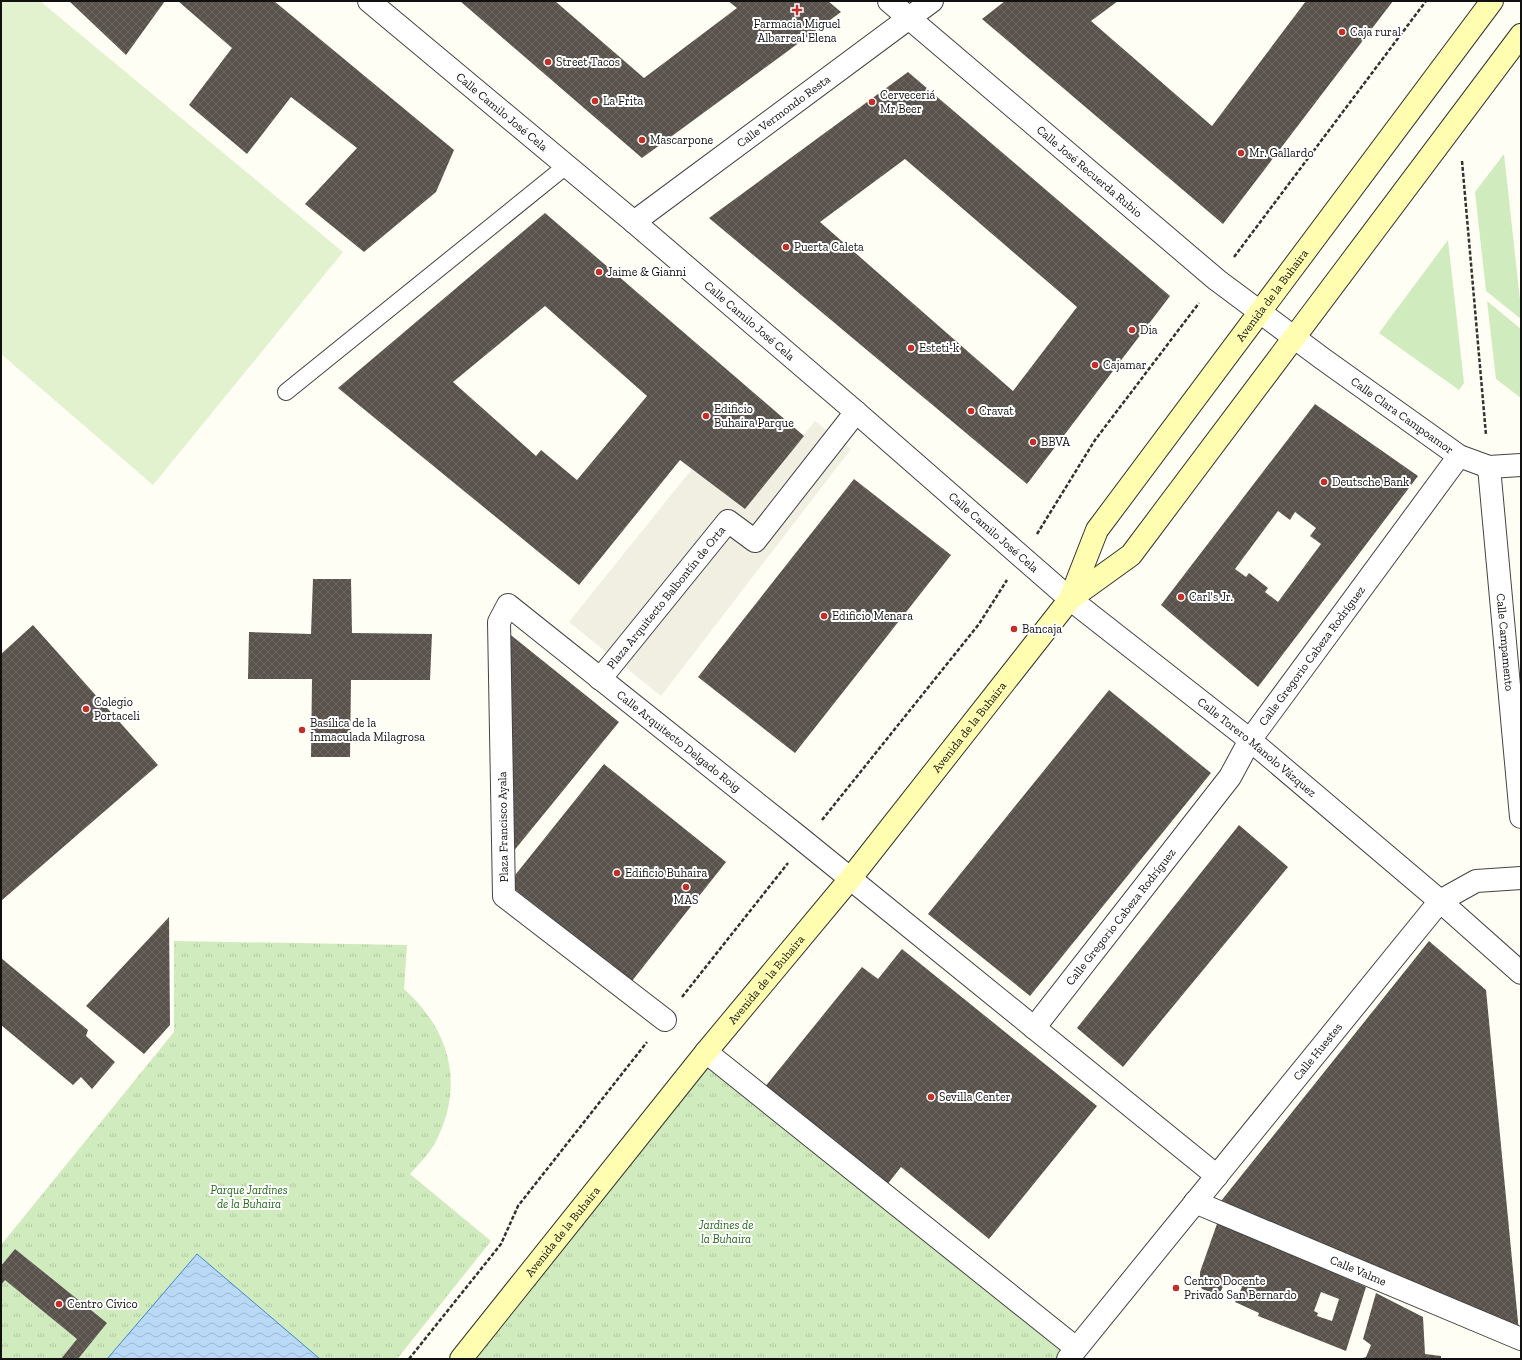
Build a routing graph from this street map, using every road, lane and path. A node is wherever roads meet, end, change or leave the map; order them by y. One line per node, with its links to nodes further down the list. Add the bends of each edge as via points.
1 (369, 1): 9 (street, Calle Camilo José Cela)
2 (889, 1): 6 (street, Calle José Recuerda Rubio)
3 (932, 1): 6 (street, Calle Vermondo Resta)
4 (1426, 1): 11 (path)
5 (1492, 1): 13 (main road, Avenida de la Buhaira)
6 (909, 18): 10 (street, Calle Vermondo Resta); 13 (street, Calle José Recuerda Rubio, via 1217,280)
7 (1521, 35): 8 (main road, Avenida de la Buhaira)
8 (1458, 119): 14 (main road, Avenida de la Buhaira); 19 (path)
9 (566, 166): 10 (street, Calle Camilo José Cela); 15 (lane)
10 (634, 222): 16 (street, Calle Camilo José Cela)
11 (1232, 259)
12 (1201, 301): 20 (path, via 1095,440)
13 (1259, 312): 14 (street, Calle José Recuerda Rubio); 22 (main road, Avenida de la Buhaira, via 1097,530)
14 (1294, 337): 17 (street, Calle Clara Campoamor); 22 (main road, Avenida de la Buhaira, via 1131,555)
15 (286, 392)
16 (856, 412): 22 (street, Calle Camilo José Cela); 24 (street, Plaza Arquitecto Balbontín de Orta, via 755,541 728,521)
17 (1459, 456): 19 (street, Calle Clara Campoamor); 26 (street, Calle Gregorio Cabeza Rodríguez)
18 (1521, 465): 19 (street, Calle Clara Campoamor)
19 (1489, 468): 25 (street, Calle Campamento)
20 (1034, 541)
21 (1008, 580): 28 (path, via 979,624)
22 (1070, 598): 26 (street, Calle Torero Manolo Vázquez); 30 (main road, Avenida de la Buhaira)
23 (508, 605): 24 (street, Calle Arquitecto Delgado Roig); 33 (street, Plaza Francisco Ayala, via 499,622 504,896)
24 (600, 679): 28 (street, Calle Arquitecto Delgado Roig)
25 (1516, 701): 27 (street, Calle Campamento)
26 (1250, 740): 31 (street, Calle Torero Manolo Vázquez); 34 (street, Calle Gregorio Cabeza Rodríguez, via 1230,777)
27 (1521, 817)
28 (805, 842): 30 (street, Calle Arquitecto Delgado Roig); 33 (path)
29 (1521, 878): 31 (street, via 1476,881)
30 (850, 879): 34 (street, Calle Arquitecto Delgado Roig); 35 (main road, Avenida de la Buhaira)
31 (1440, 901): 32 (street, Calle Torero Manolo Vázquez); 36 (street, Calle Huestes)
32 (1521, 973)
33 (665, 1020): 40 (path, via 518,1206 501,1244)
34 (1034, 1028): 36 (street, Calle Arquitecto Delgado Roig)
35 (706, 1052): 39 (street); 41 (main road, Avenida de la Buhaira)
36 (1217, 1176): 37 (street, Calle Huestes)
37 (1195, 1202): 38 (street, Calle Valme); 39 (street, Calle Huestes)
38 (1521, 1339)
39 (1072, 1354)
40 (409, 1359)
41 (461, 1359)

